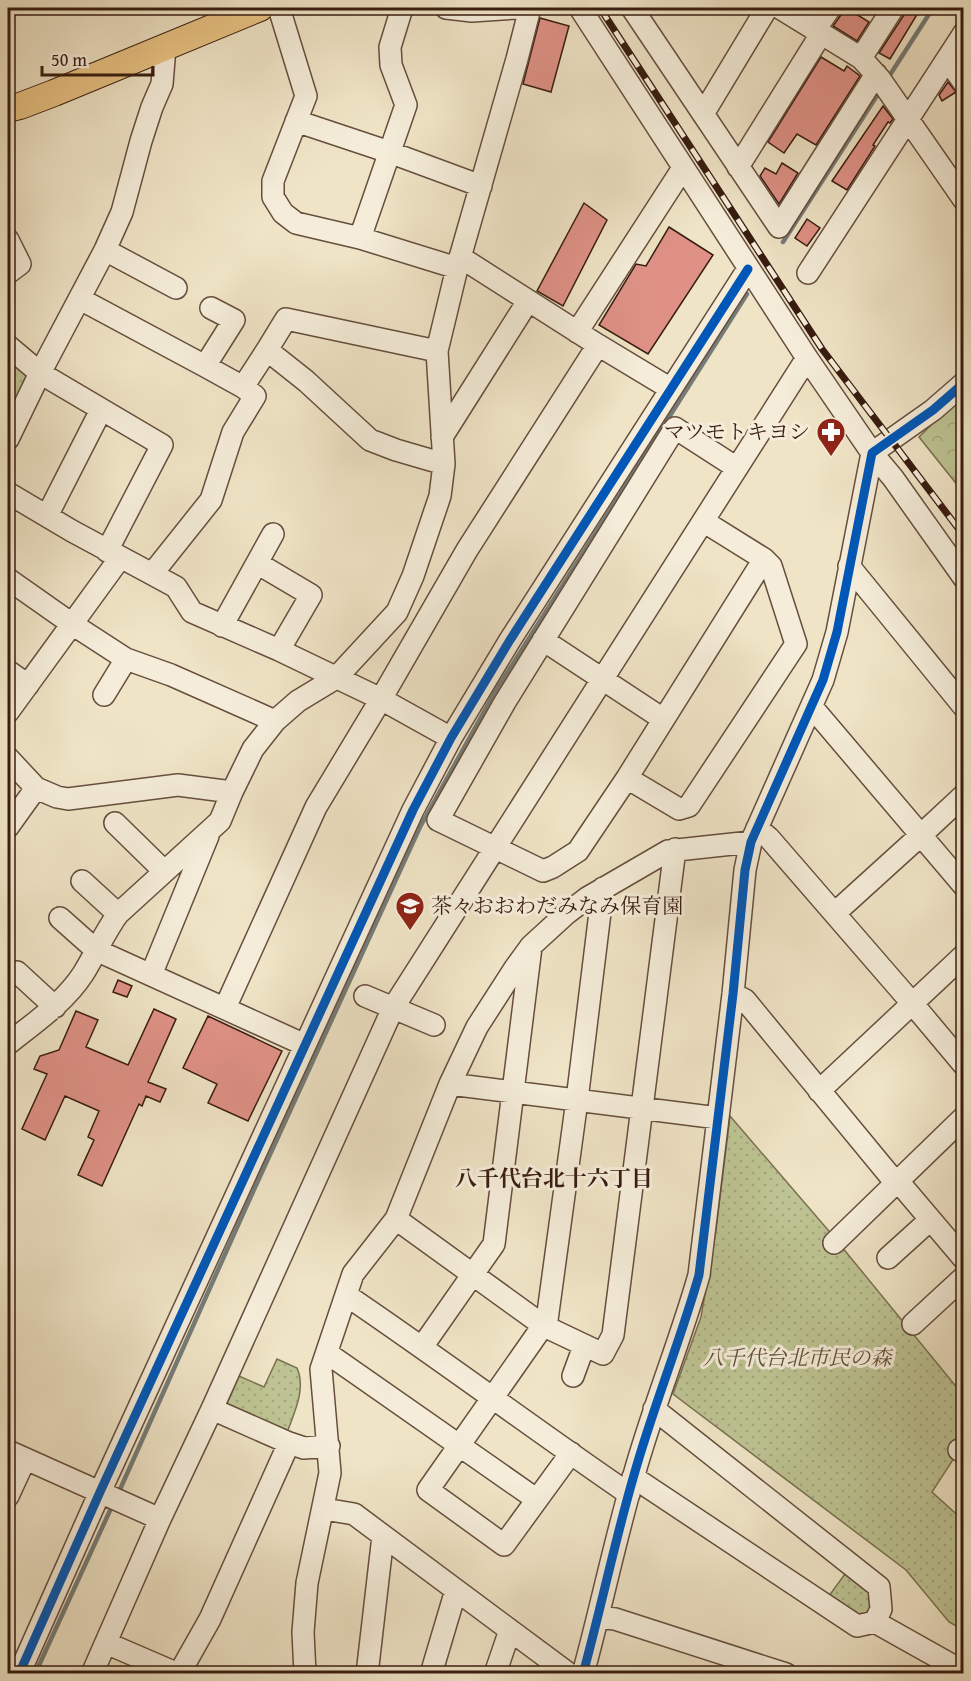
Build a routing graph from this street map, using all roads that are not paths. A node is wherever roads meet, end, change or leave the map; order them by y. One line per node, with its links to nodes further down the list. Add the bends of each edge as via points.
1 (260, 8): 15 (main road)
2 (279, 8): 23 (street, via 306,96)
3 (402, 8): 24 (street, via 390,47 391,65 406,105)
4 (446, 8): 5 (street)
5 (516, 8)
6 (530, 8): 27 (street)
7 (580, 8): 26 (street)
8 (632, 8): 21 (street)
9 (767, 8): 21 (street)
10 (780, 8): 13 (street)
11 (830, 8): 13 (street)
12 (893, 8): 16 (street)
13 (818, 32): 16 (street); 25 (street)
14 (963, 33): 17 (street)
15 (165, 47): 20 (main road); 31 (street, via 162,84 141,141 122,212)
16 (861, 58): 18 (street)
17 (947, 59): 19 (street); 22 (street)
18 (882, 82): 22 (street); 25 (street, via 779,227)
19 (963, 82)
20 (8, 109)
21 (703, 114): 25 (street)
22 (908, 119): 28 (street); 35 (street)
23 (296, 121): 24 (street); 29 (street, via 273,181 273,197 283,213 296,223)
24 (389, 152): 27 (street); 29 (street)
25 (738, 167)
26 (684, 168): 33 (street); 40 (street)
27 (481, 186): 32 (street)
28 (963, 200)
29 (360, 238): 32 (street)
30 (8, 240): 34 (street, via 20,264)
31 (105, 250): 36 (street); 37 (street)
32 (459, 263): 38 (street); 44 (street)
33 (748, 269): 45 (street); 50 (street)
34 (8, 273)
35 (808, 273)
36 (176, 288)
37 (80, 299): 46 (street); 47 (street)
38 (528, 300): 40 (street); 52 (street)
39 (212, 308): 46 (street, via 234,320)
40 (577, 332): 41 (street)
41 (598, 345): 50 (street); 78 (street, via 467,550)
42 (8, 346): 47 (street)
43 (267, 350): 44 (street, via 286,319); 49 (street); 55 (street, via 370,440)
44 (437, 351): 52 (street)
45 (807, 358): 54 (street); 56 (street)
46 (205, 366): 49 (street)
47 (40, 373): 51 (street); 53 (street)
48 (963, 383): 54 (street, via 933,410)
49 (243, 387): 65 (street, via 255,396 233,432 211,500)
50 (671, 389): 84 (street)
51 (101, 410): 58 (street); 61 (street, via 162,446)
52 (442, 437): 55 (street)
53 (8, 439)
54 (872, 453): 64 (street); 66 (street)
55 (444, 464): 74 (street, via 440,496 397,612)
56 (736, 468): 59 (street); 70 (street, via 675,428)
57 (9, 500): 58 (street)
58 (47, 516): 61 (street)
59 (704, 521): 62 (street); 75 (street)
60 (273, 534): 63 (street)
61 (114, 554): 65 (street); 68 (street)
62 (764, 559): 82 (street); 86 (street, via 771,566 795,644 689,807 679,809)
63 (257, 563): 69 (street); 71 (street, via 311,595)
64 (849, 566): 79 (street, via 837,632); 80 (street)
65 (152, 574): 69 (street, via 176,587 192,612)
66 (963, 578)
67 (8, 579): 68 (street)
68 (72, 624): 72 (street); 76 (street)
69 (222, 626): 71 (street)
70 (543, 640): 75 (street); 95 (street, via 438,820)
71 (279, 650): 74 (street)
72 (126, 659): 77 (street); 83 (street)
73 (8, 671): 76 (street)
74 (336, 678): 78 (street); 83 (street, via 298,701)
75 (602, 680): 82 (street); 95 (street)
76 (27, 685): 81 (street)
77 (104, 695)
78 (381, 699): 84 (street); 113 (street, via 316,807)
79 (812, 707): 93 (street); 94 (street)
80 (963, 707)
81 (8, 712)
82 (663, 719): 86 (street)
83 (275, 721): 88 (street, via 253,749)
84 (451, 738): 117 (street, via 413,810)
85 (8, 758): 87 (street)
86 (627, 778): 95 (street, via 578,851 553,867 543,871)
87 (36, 788): 88 (street, via 68,799 178,785); 91 (street)
88 (232, 792): 92 (street, via 220,821)
89 (963, 795): 94 (street)
90 (115, 823): 97 (street)
91 (8, 827)
92 (211, 830): 97 (street); 108 (street)
93 (754, 835): 96 (street); 101 (street, via 769,838); 109 (street, via 745,870)
94 (921, 835): 99 (street); 101 (street)
95 (495, 848): 114 (street)
96 (675, 849): 100 (street); 123 (street)
97 (164, 871): 102 (street)
98 (82, 881): 102 (street)
99 (963, 886)
100 (603, 888): 104 (street); 122 (street)
101 (835, 913): 111 (street)
102 (118, 914): 105 (street)
103 (60, 918): 105 (street)
104 (531, 946): 119 (street, via 477,1027); 120 (street)
105 (96, 950): 108 (street); 112 (street, via 73,988)
106 (963, 955): 111 (street)
107 (17, 972): 112 (street)
108 (151, 975): 113 (street)
109 (733, 994): 121 (street, via 745,1000); 125 (street)
110 (364, 996): 114 (street)
111 (912, 1004): 118 (street); 121 (street)
112 (55, 1007): 116 (street)
113 (225, 1008): 117 (street)
114 (393, 1008): 115 (street); 142 (street)
115 (434, 1025)
116 (8, 1044)
117 (304, 1045): 151 (street)
118 (963, 1065)
119 (450, 1084): 120 (street); 127 (street)
120 (513, 1091): 122 (street); 132 (street, via 494,1244)
121 (819, 1091): 126 (street)
122 (577, 1100): 123 (street); 136 (street)
123 (642, 1108): 125 (street); 137 (street, via 613,1335 603,1354)
124 (963, 1117): 126 (street)
125 (718, 1118): 143 (street, via 699,1275)
126 (896, 1181): 128 (street); 129 (street)
127 (396, 1219): 132 (street); 134 (street, via 353,1274)
128 (930, 1220): 130 (street); 131 (street)
129 (834, 1243)
130 (888, 1258)
131 (963, 1259)
132 (473, 1275): 136 (street); 138 (street)
133 (963, 1277): 135 (street)
134 (346, 1295): 138 (street); 139 (street)
135 (913, 1324)
136 (544, 1326): 137 (street); 141 (street)
137 (584, 1346): 140 (street)
138 (422, 1347): 141 (street)
139 (327, 1353): 145 (street); 146 (street, via 321,1369)
140 (573, 1376)
141 (493, 1398): 145 (street); 147 (street)
142 (212, 1409): 144 (street); 154 (street)
143 (654, 1409): 149 (street); 158 (street, via 879,1587 881,1608)
144 (289, 1443): 146 (street, via 304,1448); 164 (street, via 210,1619)
145 (460, 1444): 152 (street); 152 (street, via 428,1490 504,1545)
146 (329, 1446): 153 (street, via 330,1473)
147 (571, 1453): 149 (street); 152 (street)
148 (16, 1455): 150 (street); 151 (street)
149 (631, 1485): 157 (street); 158 (street, via 858,1626)
150 (8, 1496)
151 (110, 1497): 154 (street); 162 (street)
152 (536, 1499)
153 (324, 1509): 155 (street, via 354,1514); 165 (street, via 307,1583 303,1632)
154 (160, 1520): 160 (street)
155 (383, 1536): 156 (street); 166 (street)
156 (456, 1590): 159 (street); 167 (street)
157 (598, 1617): 170 (street); 171 (street, via 615,1619)
158 (875, 1622): 161 (street)
159 (510, 1630): 168 (street); 169 (street)
160 (106, 1643): 163 (street); 164 (street)
161 (963, 1672)
162 (19, 1674)
163 (92, 1674)
164 (178, 1674)
165 (306, 1674)
166 (368, 1674)
167 (431, 1674)
168 (495, 1674)
169 (569, 1674)
170 (583, 1674)
171 (786, 1674)

